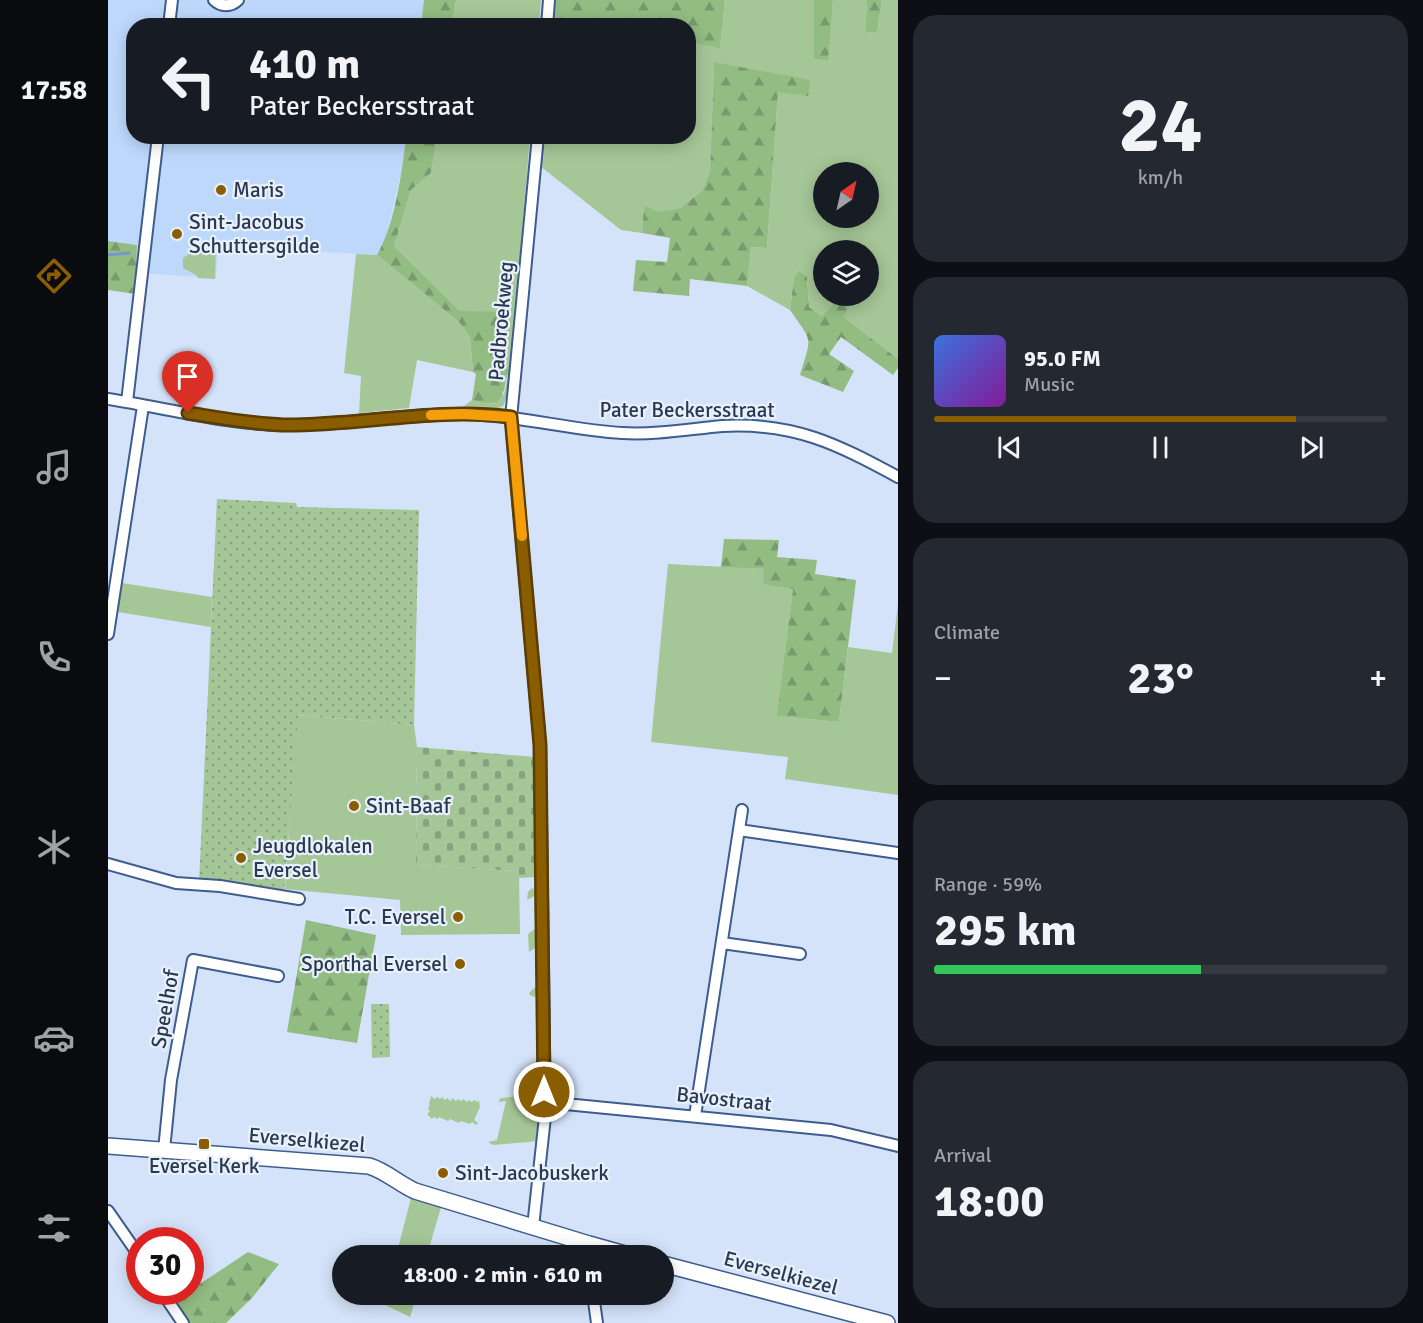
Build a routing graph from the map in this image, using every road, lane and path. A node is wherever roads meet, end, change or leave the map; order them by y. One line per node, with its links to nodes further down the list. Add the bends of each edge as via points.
1 (172, 0): 5 (street)
2 (213, 0): 3 (street, via 227,6)
3 (238, 0)
4 (549, 0): 6 (street)
5 (170, 18)
6 (548, 18)
7 (157, 144): 10 (street)
8 (537, 144): 12 (street, Padbroekweg)
9 (108, 399): 10 (street, Pater Beckersstraat)
10 (127, 402): 11 (street, Pater Beckersstraat)
11 (143, 406): 12 (street, Pater Beckersstraat, via 283,425 435,415); 14 (street)
12 (511, 417): 13 (street, Pater Beckersstraat, via 622,433 673,433 722,426 798,431 850,451); 23 (street, Padbroekweg, via 540,745)
13 (898, 477)
14 (108, 634)
15 (742, 810): 16 (street)
16 (739, 830): 17 (street); 20 (street)
17 (898, 853)
18 (108, 864): 19 (street, via 176,883)
19 (299, 899)
20 (722, 943): 21 (street); 24 (street)
21 (800, 954)
22 (278, 976): 27 (street, Speelhof, via 193,960 171,1080)
23 (545, 1102): 24 (street, Bavostraat); 29 (street, Padbroekweg)
24 (695, 1116): 26 (street, Bavostraat, via 831,1130)
25 (108, 1146): 27 (street, Everselkiezel)
26 (898, 1146)
27 (164, 1150): 29 (street, Everselkiezel, via 369,1166 416,1191)
28 (108, 1211): 30 (street)
29 (533, 1227): 31 (street, Everselkiezel)
30 (126, 1237)
31 (577, 1245)
32 (674, 1267): 37 (street, Everselkiezel)
33 (171, 1305): 35 (street)
34 (595, 1305): 36 (street)
35 (183, 1323)
36 (597, 1323)
37 (888, 1323)

